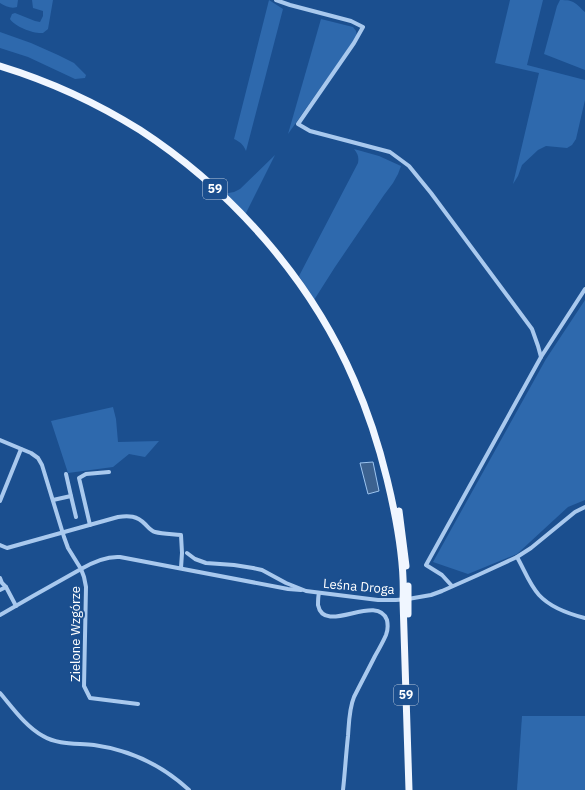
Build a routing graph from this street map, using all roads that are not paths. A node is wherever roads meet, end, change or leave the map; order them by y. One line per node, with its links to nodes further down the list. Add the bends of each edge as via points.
1 (276, 0): 4 (street, via 351,21 363,27 298,124 310,132 390,152 409,166 532,329)
2 (0, 66): 27 (main road, 59, via 93,104 140,130 176,156 224,197 292,273 338,347 360,393 374,432 393,509)
3 (585, 289): 4 (street)
4 (541, 358): 22 (street, via 426,565 442,575)
5 (0, 440): 6 (street)
6 (21, 449): 10 (street); 11 (street, via 38,458)
7 (109, 472): 14 (street, via 86,474 79,478)
8 (66, 474): 9 (street)
9 (71, 496): 11 (street); 13 (street)
10 (0, 499)
11 (52, 500): 15 (street)
12 (585, 507): 18 (street, Leśna Droga)
13 (76, 517)
14 (90, 525): 15 (street); 19 (street, via 130,516 140,519 154,532 181,535)
15 (62, 533): 16 (street, via 7,548); 20 (street)
16 (0, 545)
17 (187, 553): 25 (street, Leśna Droga, via 206,563 262,570)
18 (517, 557): 22 (street, Leśna Droga); 30 (street, via 539,595 568,614)
19 (181, 568): 20 (street, via 111,556); 25 (street)
20 (81, 569): 28 (street); 32 (street, Zielone Wzgórze, via 86,587 84,686 90,698)
21 (0, 578): 23 (street)
22 (452, 586): 27 (street, Leśna Droga, via 430,595)
23 (6, 587): 24 (street); 28 (street)
24 (0, 590)
25 (306, 591): 26 (street, Leśna Droga)
26 (319, 593): 27 (street, Leśna Droga, via 378,600); 34 (street, via 318,604 325,614 338,617 376,610 386,619 388,627 353,699)
27 (405, 599): 35 (main road, 59, via 412,776)
28 (16, 606): 29 (street)
29 (0, 615)
30 (585, 618)
31 (0, 693): 33 (street, via 24,721 43,737 109,748 134,755 164,771)
32 (138, 704)
33 (190, 790)
34 (343, 790)
35 (410, 790)

